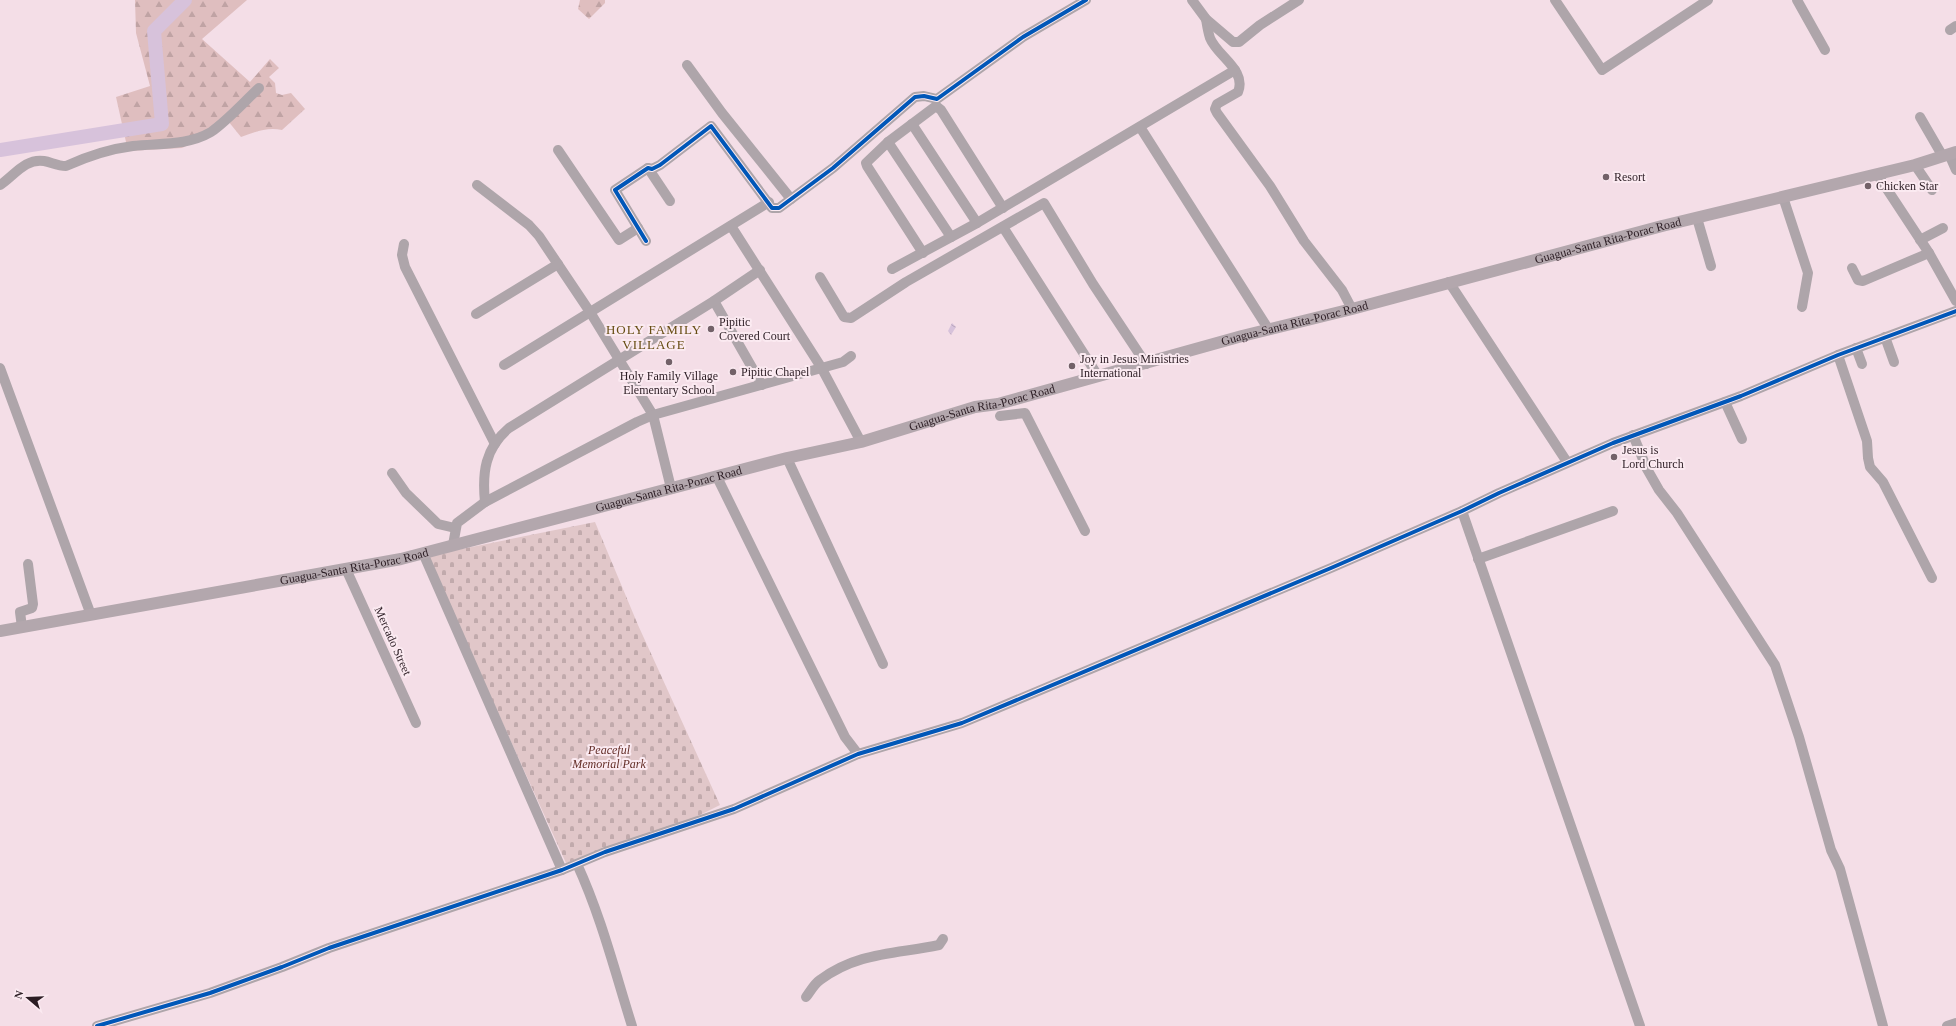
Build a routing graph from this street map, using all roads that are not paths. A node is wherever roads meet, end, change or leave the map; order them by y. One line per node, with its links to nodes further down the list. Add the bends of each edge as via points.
1 (1086, 0): 28 (street, via 1023,37 937,99 915,97 833,168)
2 (1192, 0): 7 (street)
3 (1299, 0): 8 (street, via 1239,42)
4 (1555, 0): 5 (street, via 1602,70)
5 (1708, 0)
6 (1797, 0): 10 (street)
7 (1206, 19): 8 (street); 9 (street, via 1210,39)
8 (1226, 38): 9 (street)
9 (1218, 49): 12 (street)
10 (1826, 50)
11 (687, 65): 28 (street)
12 (1235, 70): 16 (street); 54 (street, via 1240,81 1238,92 1217,104 1215,109 1270,186 1304,241 1335,280)
13 (259, 88): 24 (street, via 211,132 197,138 186,142 106,150 66,166 44,161 30,162)
14 (1920, 117): 19 (street)
15 (912, 124): 17 (street); 31 (street, via 933,108 939,107); 33 (street)
16 (1140, 127): 31 (street); 58 (street)
17 (888, 142): 38 (street); 42 (street, via 868,160 867,166)
18 (558, 150): 36 (street, via 619,240)
19 (1949, 154): 20 (main road, Guagua-Santa Rita-Porac Road); 22 (street)
20 (1914, 166): 23 (main road, Guagua-Santa Rita-Porac Road); 26 (street)
21 (648, 168): 29 (street); 30 (street, via 660,165 711,126); 36 (street, via 615,190)
22 (1956, 170)
23 (1877, 174): 27 (main road, Guagua-Santa Rita-Porac Road); 39 (street)
24 (0, 185)
25 (477, 185): 44 (street, via 529,225)
26 (1932, 190)
27 (1783, 197): 32 (main road, Guagua-Santa Rita-Porac Road); 53 (street, via 1808,273)
28 (791, 200): 30 (street, via 775,209)
29 (670, 201)
30 (769, 202): 34 (street)
31 (1003, 208): 33 (street)
32 (1697, 218): 45 (street); 50 (main road, Guagua-Santa Rita-Porac Road)
33 (977, 223): 38 (street)
34 (731, 226): 48 (street); 56 (street)
35 (1003, 227): 49 (street, via 847,318); 65 (street, via 1044,203); 70 (street)
36 (638, 228): 40 (street)
37 (1943, 228): 39 (street)
38 (951, 237): 42 (street)
39 (1920, 240): 43 (street)
40 (646, 241)
41 (404, 244): 78 (street, via 402,255 405,268)
42 (922, 253): 47 (street)
43 (1929, 253): 46 (street, via 1863,281 1858,280); 51 (street)
44 (558, 264): 56 (street); 57 (street)
45 (1711, 266)
46 (1852, 268)
47 (892, 269)
48 (760, 270): 52 (street); 69 (street)
49 (820, 277)
50 (1450, 282): 54 (main road, Guagua-Santa Rita-Porac Road); 80 (street)
51 (1956, 301)
52 (714, 302): 63 (street); 71 (street)
53 (1802, 307)
54 (1352, 309): 58 (main road, Guagua-Santa Rita-Porac Road)
55 (1956, 311): 59 (street)
56 (590, 312): 63 (street); 67 (street)
57 (476, 314)
58 (1269, 330): 65 (main road, Guagua-Santa Rita-Porac Road)
59 (1885, 337): 60 (street); 64 (street)
60 (1856, 348): 61 (street); 66 (street)
61 (1838, 355): 72 (street); 94 (street, via 1867,441 1870,467 1883,482)
62 (851, 356): 69 (street, via 843,362)
63 (619, 360): 73 (street); 78 (street, via 517,422 505,431)
64 (1894, 362)
65 (1146, 364): 70 (main road, Guagua-Santa Rita-Porac Road)
66 (1862, 364)
67 (504, 365)
68 (0, 368): 95 (street)
69 (821, 368): 71 (street); 77 (street)
70 (1098, 376): 77 (main road, Guagua-Santa Rita-Porac Road, via 998,404 975,407)
71 (762, 385): 73 (street)
72 (1725, 402): 75 (street); 76 (street)
73 (653, 415): 83 (street); 84 (street)
74 (1000, 416): 88 (street, via 1025,413)
75 (1633, 435): 80 (street); 109 (street, via 1659,490 1677,513 1775,665 1799,737 1831,850 1840,870)
76 (1742, 439)
77 (861, 442): 79 (main road, Guagua-Santa Rita-Porac Road)
78 (495, 444): 84 (street, via 484,469)
79 (787, 458): 82 (main road, Guagua-Santa Rita-Porac Road); 98 (street)
80 (1567, 462): 86 (street)
81 (392, 472): 87 (street, via 406,493 438,524)
82 (717, 477): 83 (main road, Guagua-Santa Rita-Porac Road); 100 (street, via 845,737)
83 (671, 488): 89 (main road, Guagua-Santa Rita-Porac Road)
84 (485, 502): 87 (street, via 460,520)
85 (1614, 511): 91 (street)
86 (1462, 512): 91 (street); 100 (street, via 962,723)
87 (455, 528): 89 (street)
88 (1085, 531)
89 (454, 545): 90 (main road, Guagua-Santa Rita-Porac Road)
90 (423, 553): 93 (main road, Guagua-Santa Rita-Porac Road); 102 (street)
91 (1478, 560): 108 (street)
92 (28, 564): 96 (street, via 33,604 32,608 20,612)
93 (346, 569): 95 (main road, Guagua-Santa Rita-Porac Road); 99 (street, Mercado Street)
94 (1932, 578)
95 (91, 615): 96 (main road, Guagua-Santa Rita-Porac Road)
96 (22, 627): 97 (main road, Guagua-Santa Rita-Porac Road)
97 (0, 631)
98 (883, 664)
99 (416, 723)
100 (858, 754): 101 (street, via 734,809 605,852)
101 (577, 864): 102 (street); 107 (street, via 599,919)
102 (562, 870): 106 (street, via 329,948 210,992)
103 (943, 939): 104 (street, via 939,945 889,952 841,967 818,981)
104 (806, 997)
105 (1956, 1023): 110 (street)
106 (97, 1026)
107 (632, 1026)
108 (1640, 1026)
109 (1883, 1026)
110 (1947, 1026)

